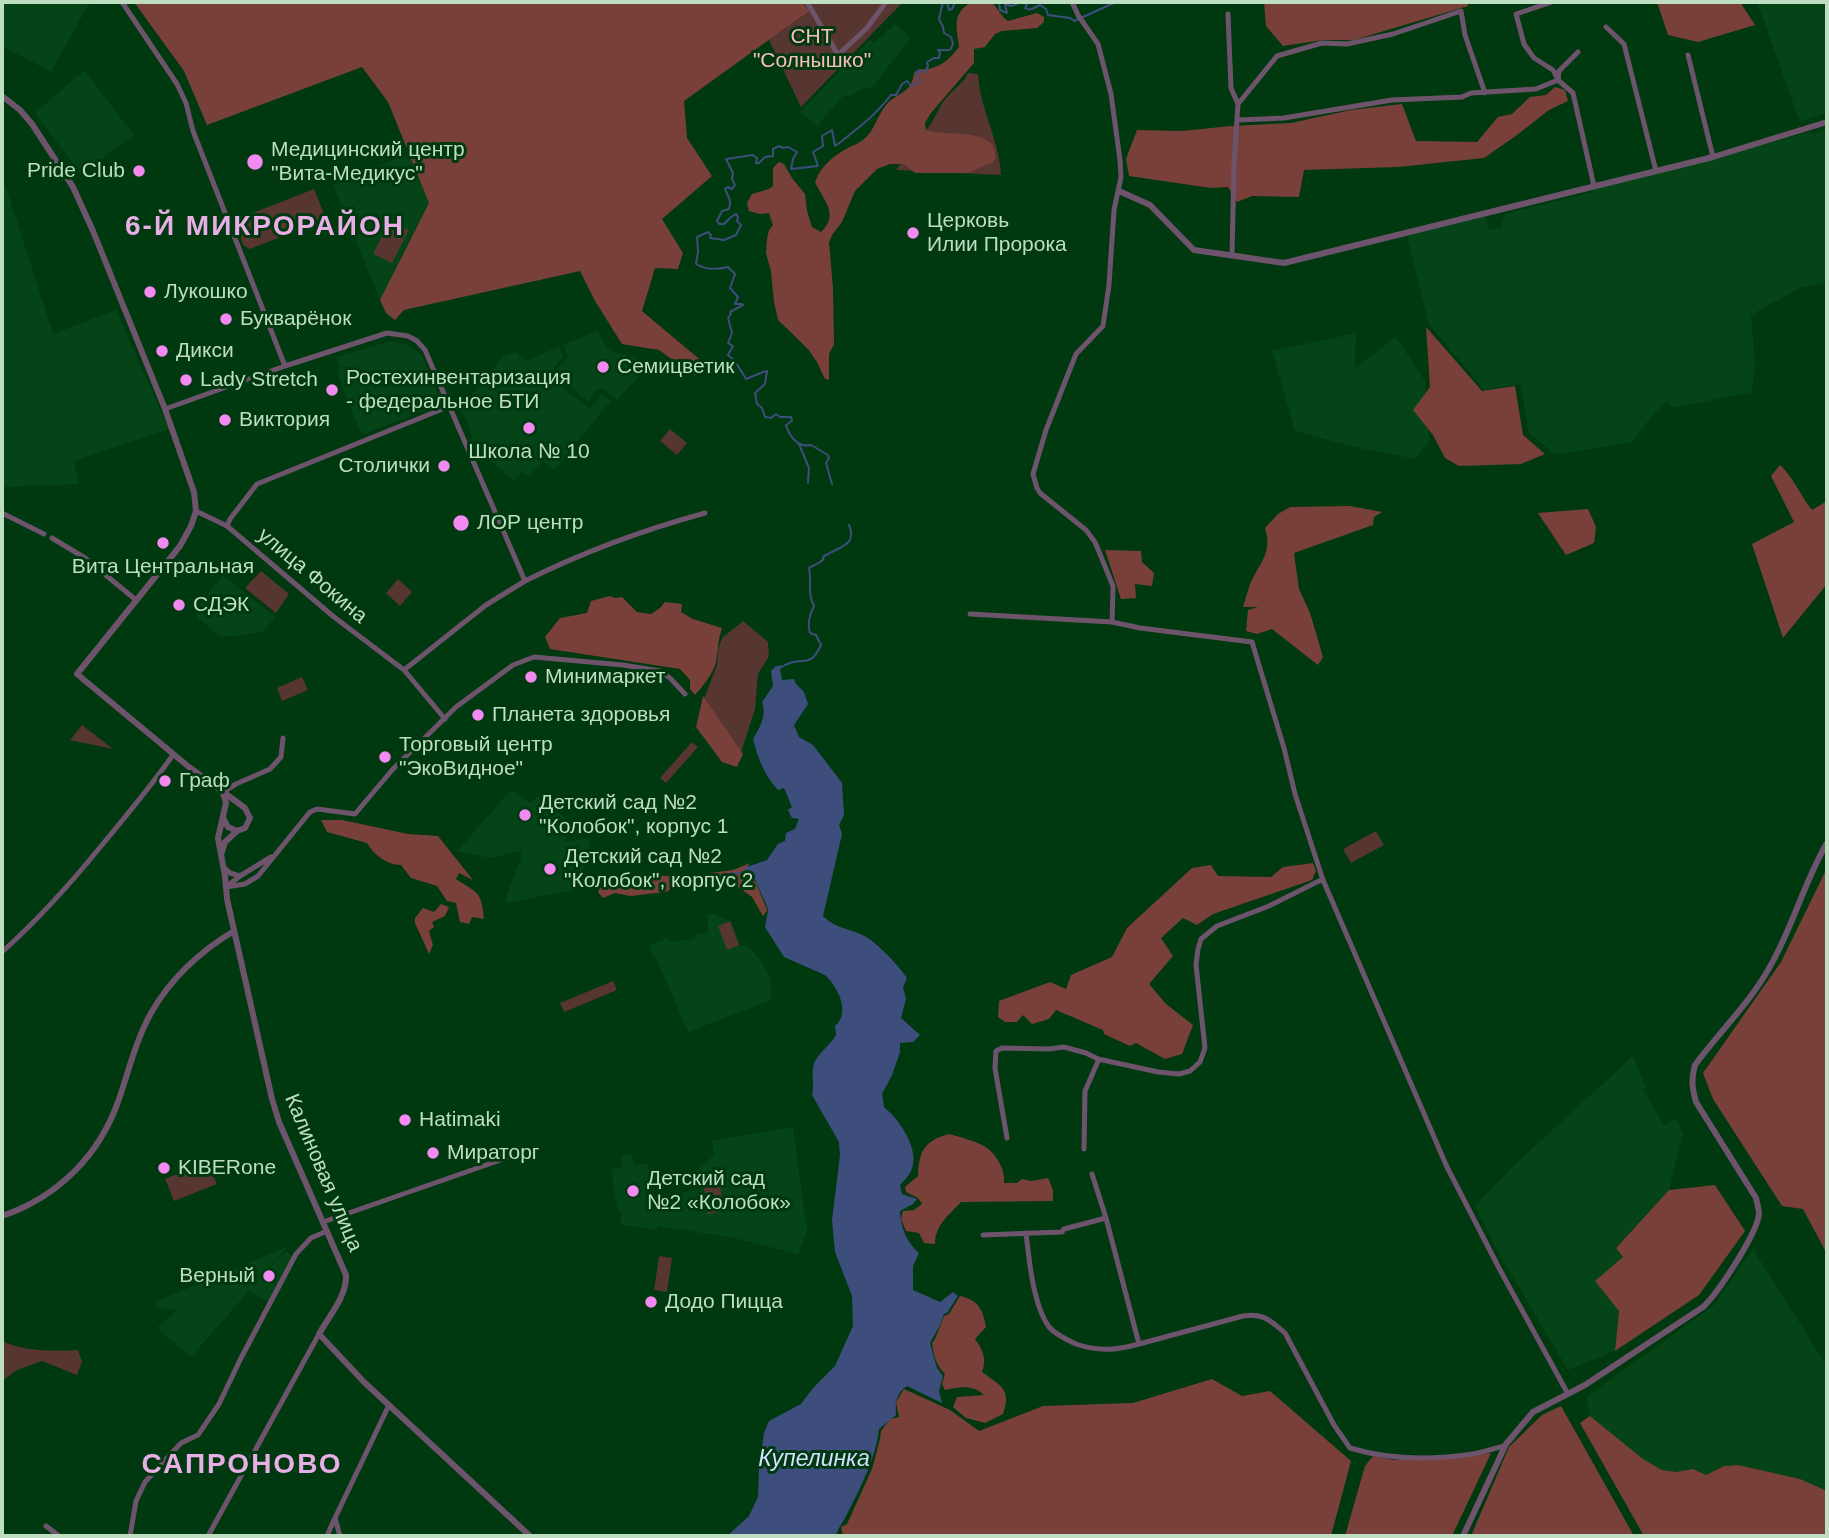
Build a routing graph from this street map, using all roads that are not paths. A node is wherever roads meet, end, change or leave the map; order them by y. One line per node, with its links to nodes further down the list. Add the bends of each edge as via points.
1 (122, 2): 21 (street, via 186,103)
2 (807, 2): 3 (street, via 838,55)
3 (886, 2)
4 (1072, 2): 19 (street, via 1098,44 1111,94 1120,160)
5 (1552, 2): 10 (street, via 1516,14 1524,44)
6 (1228, 14): 13 (street, via 1231,88)
7 (1606, 27): 17 (street, via 1624,44)
8 (1578, 52): 10 (street, via 1559,71)
9 (1688, 55): 16 (street)
10 (1558, 80): 11 (street, via 1536,89); 18 (street, via 1573,93)
11 (1485, 93): 13 (street, via 1461,11 1393,34 1347,44 1322,43 1277,56); 14 (street)
12 (2, 96): 23 (street, via 32,124 73,187)
13 (1238, 104): 14 (street)
14 (1238, 120): 20 (street)
15 (1827, 122): 16 (street)
16 (1713, 157): 17 (street)
17 (1656, 171): 18 (street)
18 (1594, 186): 20 (street, via 1284,263)
19 (1119, 191): 20 (street, via 1150,205 1194,250); 33 (street, via 1103,326 1076,354 1033,474 1040,493 1095,542 1113,586)
20 (1232, 256)
21 (285, 366): 22 (street, via 387,333 408,336 425,349); 23 (street)
22 (450, 406): 27 (street, via 257,484); 30 (street)
23 (165, 409): 24 (street, via 194,492)
24 (196, 511): 27 (street, улица Фокина); 31 (street, via 180,545)
25 (2, 513): 28 (street)
26 (705, 513): 30 (street, via 636,533)
27 (227, 526): 34 (street, улица Фокина)
28 (44, 534)
29 (51, 538): 31 (street, via 85,558)
30 (525, 581): 34 (street)
31 (136, 600): 38 (street, via 77,674)
32 (970, 614): 33 (street)
33 (1112, 622): 48 (street, via 1252,642)
34 (404, 670): 36 (street, улица Фокина)
35 (685, 694): 36 (street, via 660,671 534,657 513,665)
36 (445, 719): 44 (street, via 355,814 310,812)
37 (283, 738): 39 (street, via 281,757 270,769)
38 (173, 755): 39 (street); 51 (street, via 68,887)
39 (223, 792): 40 (street); 41 (street, Калиновая улица)
40 (242, 806): 41 (street, via 229,807); 42 (street, via 250,818)
41 (224, 816): 42 (street, via 228,827); 45 (street, Калиновая улица, via 218,838)
42 (237, 831): 45 (street, via 225,842)
43 (1827, 843): 65 (street, via 1773,962 1695,1065 1692,1076 1696,1102 1756,1198 1760,1212 1756,1226 1703,1307)
44 (273, 856): 47 (street); 49 (street, via 254,879)
45 (222, 857): 46 (street, Калиновая улица)
46 (223, 867): 47 (street); 49 (street, Калиновая улица)
47 (240, 876): 49 (street)
48 (1323, 879): 52 (street, via 1217,926 1201,939 1196,965 1205,1048 1195,1068 1171,1075); 65 (street, via 1447,1167)
49 (226, 887): 50 (street, Калиновая улица)
50 (234, 931): 57 (street, via 201,953 160,998 137,1043 113,1115 81,1165 49,1193); 59 (street, Калиновая улица, via 279,1122)
51 (2, 952)
52 (1099, 1059): 53 (street, via 1064,1047 996,1051); 55 (street, via 1085,1091)
53 (1007, 1138)
54 (535, 1148): 59 (street)
55 (1084, 1149)
56 (1092, 1174): 58 (street)
57 (2, 1216)
58 (1106, 1218): 61 (street, via 1062,1232); 64 (street)
59 (323, 1222): 60 (street, Калиновая улица)
60 (327, 1231): 63 (street, Калиновая улица, via 346,1280); 71 (street, via 311,1238 296,1254 219,1404 198,1435 181,1443 145,1482 136,1500)
61 (1026, 1233): 62 (street); 64 (street, via 1032,1283 1053,1331 1082,1346 1104,1350)
62 (983, 1235)
63 (319, 1335): 66 (street); 72 (street)
64 (1139, 1344): 67 (street, via 1259,1315 1285,1333 1350,1447 1405,1458)
65 (1568, 1394): 67 (street, via 1533,1412)
66 (389, 1405): 68 (street); 75 (street)
67 (1506, 1446): 76 (street)
68 (335, 1518): 73 (street); 74 (street)
69 (46, 1526): 70 (street)
70 (60, 1536)
71 (130, 1536)
72 (208, 1536)
73 (327, 1536)
74 (340, 1536)
75 (530, 1536)
76 (1463, 1536)

